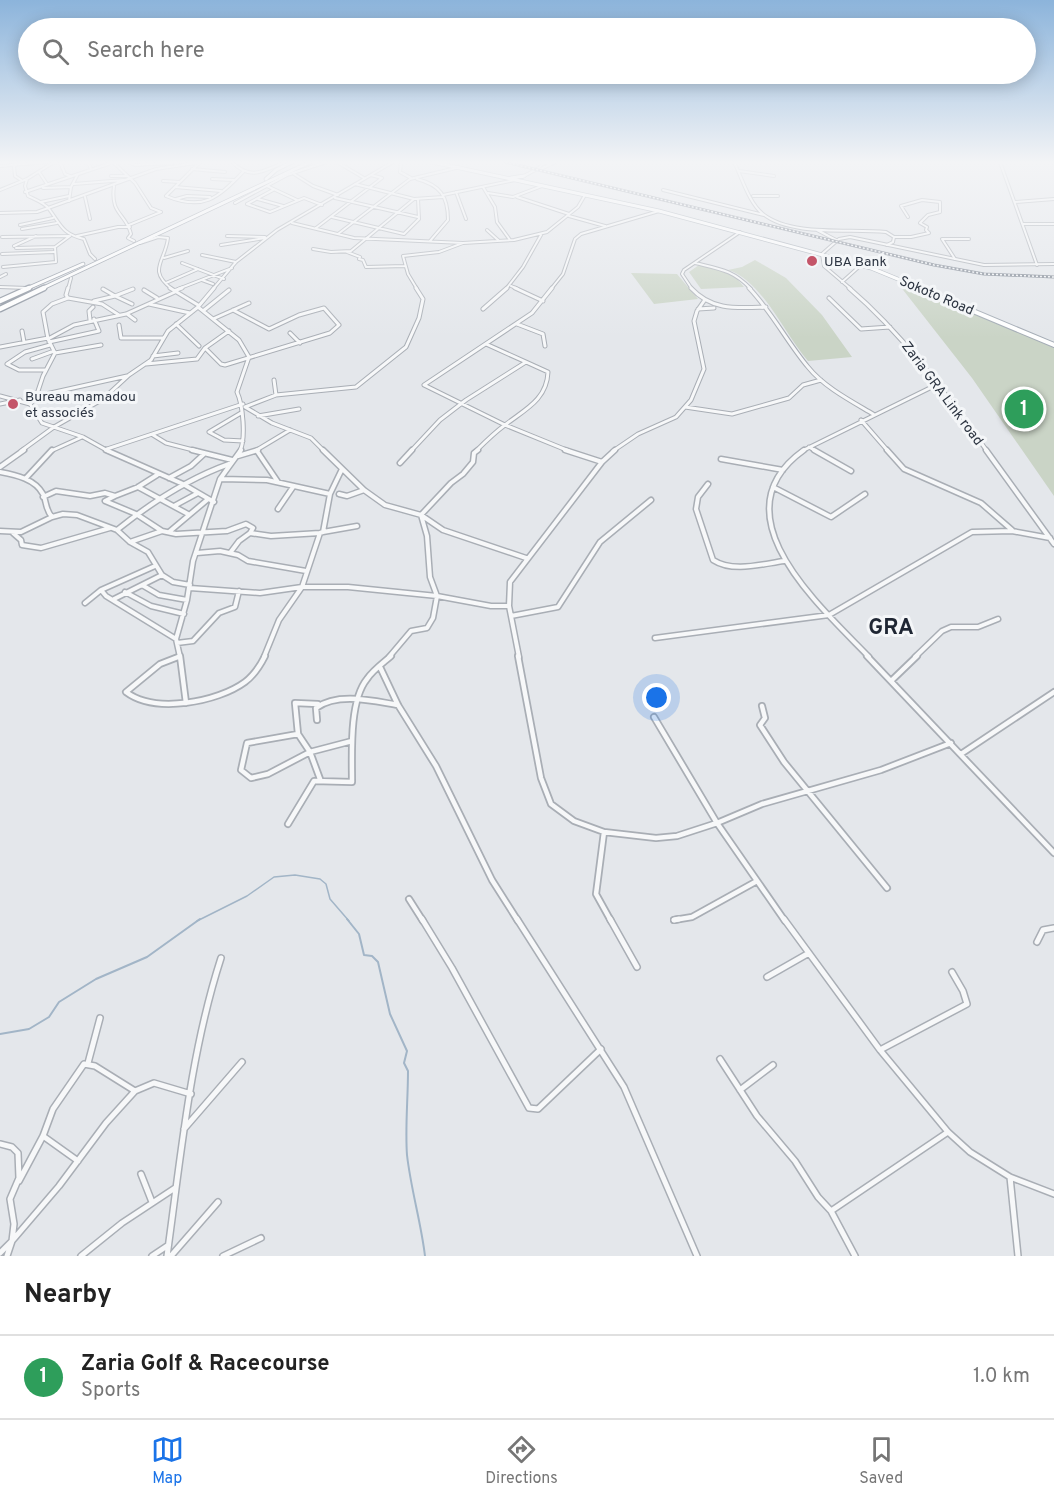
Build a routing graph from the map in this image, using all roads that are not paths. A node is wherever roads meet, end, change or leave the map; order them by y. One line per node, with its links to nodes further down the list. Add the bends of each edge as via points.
1 (41, 221): 27 (street)
2 (56, 221): 23 (street)
3 (123, 221): 28 (street)
4 (141, 221): 28 (street)
5 (180, 221): 53 (highway)
6 (183, 221): 53 (highway)
7 (295, 221): 24 (street)
8 (327, 221): 31 (street)
9 (348, 221): 22 (street)
10 (387, 221): 32 (street)
11 (417, 221): 36 (street)
12 (447, 221): 50 (street)
13 (497, 221): 49 (street)
14 (561, 221): 38 (street)
15 (588, 221): 29 (street)
16 (626, 221): 29 (street)
17 (694, 221): 35 (main road, Sokoto Road)
18 (700, 221): 55 (main road, Sokoto Road)
19 (778, 221): 33 (street)
20 (922, 221): 44 (street, via 920,223 929,233)
21 (1022, 221): 25 (street)
22 (354, 222): 32 (street); 37 (street)
23 (58, 223): 30 (street); 40 (street)
24 (291, 223): 31 (street); 45 (street)
25 (1023, 224): 26 (street); 74 (street)
26 (1054, 224)
27 (20, 225)
28 (129, 226): 41 (street); 53 (street, via 128,237)
29 (606, 226): 104 (street, via 586,231 575,239 563,274)
30 (22, 229)
31 (315, 229): 37 (street)
32 (377, 229): 36 (street); 46 (street)
33 (814, 229): 44 (street, via 882,231); 52 (street)
34 (487, 230): 51 (street)
35 (740, 232): 55 (main road, Sokoto Road); 71 (street)
36 (404, 234): 48 (street)
37 (337, 235): 46 (street)
38 (541, 235): 49 (street); 88 (street)
39 (37, 236): 40 (street); 43 (street); 58 (street, via 15,247)
40 (70, 236): 41 (street); 58 (street)
41 (76, 236): 67 (street, via 84,239)
42 (227, 236): 45 (street)
43 (2, 237)
44 (894, 237): 57 (street)
45 (267, 238): 56 (street); 69 (street)
46 (366, 238): 48 (street); 62 (street)
47 (969, 239): 68 (street, via 942,239)
48 (399, 240): 50 (street)
49 (510, 240): 51 (street)
50 (430, 241): 54 (street)
51 (498, 241): 54 (street)
52 (837, 241): 57 (street, via 850,237); 64 (street)
53 (136, 242): 66 (street, via 168,237); 67 (highway); 106 (highway)
54 (463, 243): 75 (street, via 440,252 405,255)
55 (781, 243): 64 (main road, Sokoto Road)
56 (221, 245)
57 (887, 245): 68 (street)
58 (55, 246): 61 (street)
59 (313, 249): 62 (street)
60 (188, 251): 66 (street)
61 (54, 252): 63 (street); 76 (street, via 54,262)
62 (345, 252): 75 (street, via 358,256 366,267)
63 (2, 254)
64 (823, 254): 73 (main road, Sokoto Road); 85 (street, Zaria GRA Link road, via 824,266); 137 (main road, Sokoto Road, via 905,279)
65 (202, 255): 69 (street)
66 (163, 258): 86 (street, via 158,270)
67 (95, 259): 90 (highway)
68 (955, 259): 74 (street, via 989,266)
69 (237, 262): 77 (street)
70 (182, 263): 78 (street)
71 (695, 263): 105 (street, via 682,274); 113 (street, via 734,273)
72 (1054, 264): 74 (street)
73 (861, 265): 85 (street); 137 (main road, Sokoto Road)
74 (1037, 265)
75 (405, 266): 155 (street, via 423,299 419,318 404,349 356,387)
76 (3, 267)
77 (233, 268): 80 (street); 83 (street)
78 (198, 269): 80 (street); 86 (street)
79 (6, 274): 81 (street)
80 (215, 275): 83 (street); 84 (street)
81 (0, 276)
82 (71, 278): 100 (street)
83 (224, 279): 111 (street)
84 (201, 280): 87 (street); 97 (street)
85 (842, 282): 128 (street, Zaria GRA Link road)
86 (166, 283): 97 (street)
87 (213, 284)
88 (511, 286): 104 (street); 115 (street)
89 (0, 287): 90 (street)
90 (28, 288): 99 (highway)
91 (119, 288): 96 (street)
92 (103, 289): 98 (street)
93 (133, 289): 96 (street)
94 (144, 290): 101 (street)
95 (230, 290): 118 (street)
96 (126, 292): 98 (street)
97 (175, 292): 101 (street); 111 (street)
98 (115, 296): 103 (street); 108 (street)
99 (8, 298): 106 (highway); 110 (highway)
100 (68, 298): 103 (street); 133 (street, via 44,312)
101 (158, 298): 109 (street)
102 (829, 298): 128 (street, via 861,329)
103 (93, 301): 121 (street)
104 (543, 301): 126 (street)
105 (704, 301): 114 (street); 117 (street)
106 (16, 302): 110 (highway)
107 (249, 303): 116 (street)
108 (132, 304)
109 (148, 304): 119 (street); 120 (street)
110 (1, 305)
111 (198, 306): 118 (street); 119 (street)
112 (93, 307): 123 (street, via 88,313)
113 (767, 307): 114 (street); 153 (street, via 805,364)
114 (717, 308): 117 (street)
115 (483, 309)
116 (233, 310): 122 (street); 135 (street, via 269,329 322,308 331,314 338,327)
117 (697, 310): 163 (street, via 693,325 703,372)
118 (204, 311): 122 (street)
119 (190, 313): 125 (street)
120 (126, 314): 121 (street); 124 (street)
121 (119, 315): 123 (street)
122 (213, 319): 130 (street)
123 (92, 320): 133 (street, via 74,324); 133 (street, via 99,332)
124 (135, 320)
125 (176, 324): 132 (street); 139 (street)
126 (517, 324): 136 (street); 140 (street, via 543,334)
127 (119, 325): 132 (street, via 122,338)
128 (891, 327): 154 (street, Zaria GRA Link road)
129 (22, 331): 134 (street)
130 (229, 331): 142 (street); 146 (street)
131 (290, 333): 135 (street)
132 (163, 338): 145 (street)
133 (49, 341): 134 (street); 143 (street); 150 (street, via 7,364 19,370)
134 (24, 342): 141 (street)
135 (300, 343): 146 (street)
136 (485, 344): 148 (street); 161 (street, via 424,385)
137 (1054, 344)
138 (101, 345): 143 (street)
139 (199, 346)
140 (545, 346)
141 (0, 347)
142 (205, 348): 146 (street, via 222,365); 149 (street, via 197,359)
143 (54, 352): 147 (street); 150 (street)
144 (178, 353): 145 (street)
145 (152, 357): 149 (street)
146 (249, 358): 162 (street, via 237,392)
147 (32, 359)
148 (526, 362): 161 (street); 169 (street, via 548,372 545,388 534,404)
149 (144, 364): 151 (street)
150 (47, 370): 157 (street)
151 (129, 375): 157 (street); 170 (street, via 103,399)
152 (274, 380): 155 (street)
153 (821, 380): 163 (street, via 803,385 789,398 732,414); 166 (street)
154 (938, 384): 166 (street); 229 (street, Zaria GRA Link road)
155 (276, 395): 162 (street)
156 (0, 396): 158 (street)
157 (38, 396): 160 (street)
158 (21, 400): 159 (street); 160 (street)
159 (0, 404)
160 (30, 404): 170 (street, via 42,423)
161 (461, 404): 169 (street); 183 (street, via 431,428)
162 (244, 406): 165 (street); 167 (street); 172 (street)
163 (686, 407): 182 (street, via 677,417 617,446)
164 (299, 409): 167 (street)
165 (242, 413): 174 (street); 174 (street, via 209,432 224,440)
166 (873, 414): 168 (street)
167 (258, 416): 171 (street)
168 (861, 420): 175 (street); 223 (street, via 904,469 981,503)
169 (505, 425): 182 (street); 216 (street, via 474,453 473,462 463,474)
170 (54, 427): 173 (street); 184 (street)
171 (290, 430): 177 (street); 185 (street, via 311,438)
172 (153, 435): 176 (street); 178 (street, via 160,441)
173 (83, 437): 176 (street); 191 (street, via 52,448)
174 (244, 441): 179 (street)
175 (808, 447): 186 (street); 188 (street)
176 (106, 449): 190 (street)
177 (257, 451): 179 (street); 187 (street)
178 (207, 454): 181 (street); 192 (street)
179 (238, 456): 181 (street)
180 (721, 459): 186 (street)
181 (231, 462): 193 (street); 196 (street)
182 (602, 462): 234 (street)
183 (400, 463)
184 (0, 467)
185 (342, 469): 201 (street); 203 (street)
186 (783, 470): 200 (street)
187 (272, 471): 194 (street); 195 (street)
188 (851, 471)
189 (0, 472): 191 (street)
190 (157, 474): 192 (street); 198 (street)
191 (26, 478): 206 (street, via 37,484)
192 (168, 479): 196 (street)
193 (220, 479): 194 (street); 211 (street)
194 (264, 480): 195 (street)
195 (278, 482): 199 (street)
196 (183, 484): 202 (street); 208 (street)
197 (708, 484): 235 (street, via 698,497 696,509 717,563 739,567)
198 (138, 487): 207 (street); 208 (street)
199 (293, 487): 203 (street); 213 (street)
200 (773, 488): 205 (street, via 831,517); 235 (street, via 771,520)
201 (364, 490): 204 (street, via 347,496); 216 (street, via 389,507)
202 (199, 492): 209 (street); 212 (street)
203 (330, 494): 225 (street)
204 (339, 494)
205 (865, 494)
206 (43, 496): 207 (street, via 56,491); 217 (street)
207 (115, 496): 214 (street, via 105,501)
208 (158, 499): 212 (street); 214 (street)
209 (207, 500): 211 (street); 215 (street)
210 (651, 500): 252 (street, via 600,542 558,607)
211 (214, 502): 227 (street)
212 (174, 506): 215 (street)
213 (278, 509)
214 (136, 514): 220 (street); 222 (street)
215 (188, 514): 224 (street)
216 (421, 515): 234 (street, via 443,530); 245 (street, via 430,577)
217 (52, 517): 219 (street, via 69,514); 226 (street)
218 (357, 526): 225 (street)
219 (110, 528): 220 (street); 226 (street, via 41,548 22,544)
220 (117, 530): 230 (street)
221 (0, 531): 226 (street)
222 (162, 531): 224 (street); 230 (street)
223 (1012, 531): 229 (street); 251 (street, via 964,535)
224 (169, 532): 227 (street)
225 (321, 532): 228 (street, via 271,536); 237 (street)
226 (13, 533)
227 (202, 533): 228 (street, via 227,531 246,524 253,528); 232 (street)
228 (250, 533): 233 (street)
229 (1050, 538): 231 (street, Zaria GRA Link road)
230 (130, 542): 236 (street, via 148,552)
231 (1054, 544)
232 (197, 553): 233 (street); 240 (street)
233 (230, 553): 237 (street, via 248,561)
234 (526, 558): 249 (street, via 510,582)
235 (784, 561): 251 (street)
236 (155, 566): 238 (street); 242 (street)
237 (306, 571): 241 (street)
238 (162, 575): 239 (street); 240 (street)
239 (142, 585): 244 (street); 247 (street, via 159,595)
240 (190, 587): 243 (street); 247 (street)
241 (302, 587): 243 (street, via 266,593); 245 (street, via 348,587); 261 (street, via 279,620 266,655 247,681 219,696)
242 (101, 590): 246 (street); 248 (street)
243 (241, 591): 255 (street, via 237,593 235,607 219,613 193,641)
244 (125, 592): 246 (street); 250 (street, via 151,606)
245 (437, 596): 249 (street); 257 (street, via 427,628 411,631)
246 (114, 599): 255 (street)
247 (187, 600): 250 (street)
248 (85, 603)
249 (509, 606): 252 (street)
250 (184, 614): 255 (street)
251 (829, 615): 254 (street); 258 (street)
252 (511, 616): 276 (street, via 547,798 566,817)
253 (998, 619): 258 (street, via 978,627 942,631)
254 (655, 638)
255 (176, 641): 256 (street)
256 (178, 657): 261 (street); 261 (street, via 160,664 126,692 145,701)
257 (380, 667): 260 (street, via 363,682); 263 (street)
258 (891, 681): 269 (street)
259 (1054, 692): 271 (street)
260 (358, 698): 262 (street); 263 (street); 268 (street)
261 (186, 703)
262 (319, 704): 266 (street); 267 (street, via 295,703)
263 (398, 705): 290 (street, via 436,766 492,880)
264 (762, 706): 273 (street, via 762,729)
265 (654, 717): 275 (street)
266 (317, 720)
267 (297, 734): 270 (street); 270 (street, via 247,743 241,770 251,778 261,777)
268 (352, 741): 270 (street); 272 (street, via 352,782)
269 (951, 743): 271 (street); 273 (street, via 881,770)
270 (310, 752): 272 (street)
271 (960, 754): 277 (street)
272 (320, 779): 274 (street, via 314,781)
273 (808, 791): 275 (street, via 762,804); 279 (street)
274 (288, 824)
275 (717, 824): 276 (street, via 656,838); 278 (street)
276 (604, 832): 286 (street, via 596,894)
277 (1054, 853)
278 (757, 881): 281 (street, via 692,917); 284 (street)
279 (887, 888)
280 (409, 899): 290 (street, via 530,1108 538,1109)
281 (674, 920)
282 (1054, 928): 283 (street, via 1043,930)
283 (1037, 942)
284 (809, 953): 288 (street); 291 (street)
285 (221, 958): 298 (street, via 207,1002)
286 (637, 967)
287 (952, 972): 291 (street, via 967,1004)
288 (767, 977)
289 (100, 1018): 294 (street)
290 (601, 1049): 322 (street, via 624,1087)
291 (880, 1050): 300 (street)
292 (720, 1059): 296 (street)
293 (242, 1062): 299 (street)
294 (88, 1063): 297 (street); 301 (street, via 53,1109)
295 (773, 1065): 296 (street)
296 (740, 1090): 311 (street)
297 (135, 1091): 298 (street, via 154,1083); 303 (street)
298 (191, 1094): 299 (street)
299 (183, 1129): 307 (street)
300 (948, 1132): 305 (street, via 970,1152); 311 (street)
301 (43, 1136): 303 (street); 306 (street)
302 (0, 1144): 306 (street, via 18,1153)
303 (78, 1161): 313 (street)
304 (141, 1174): 309 (street)
305 (1010, 1177): 308 (street); 324 (street)
306 (18, 1182): 313 (street, via 10,1199)
307 (175, 1188): 309 (street); 314 (street)
308 (1054, 1194)
309 (152, 1202): 317 (street)
310 (218, 1202): 320 (street)
311 (831, 1211): 323 (street)
312 (261, 1238): 321 (street)
313 (12, 1240): 315 (street); 316 (street)
314 (168, 1245): 318 (street); 319 (street)
315 (0, 1253)
316 (7, 1256)
317 (81, 1256)
318 (152, 1256)
319 (167, 1256)
320 (171, 1256)
321 (223, 1256)
322 (697, 1256)
323 (855, 1256)
324 (1018, 1256)

